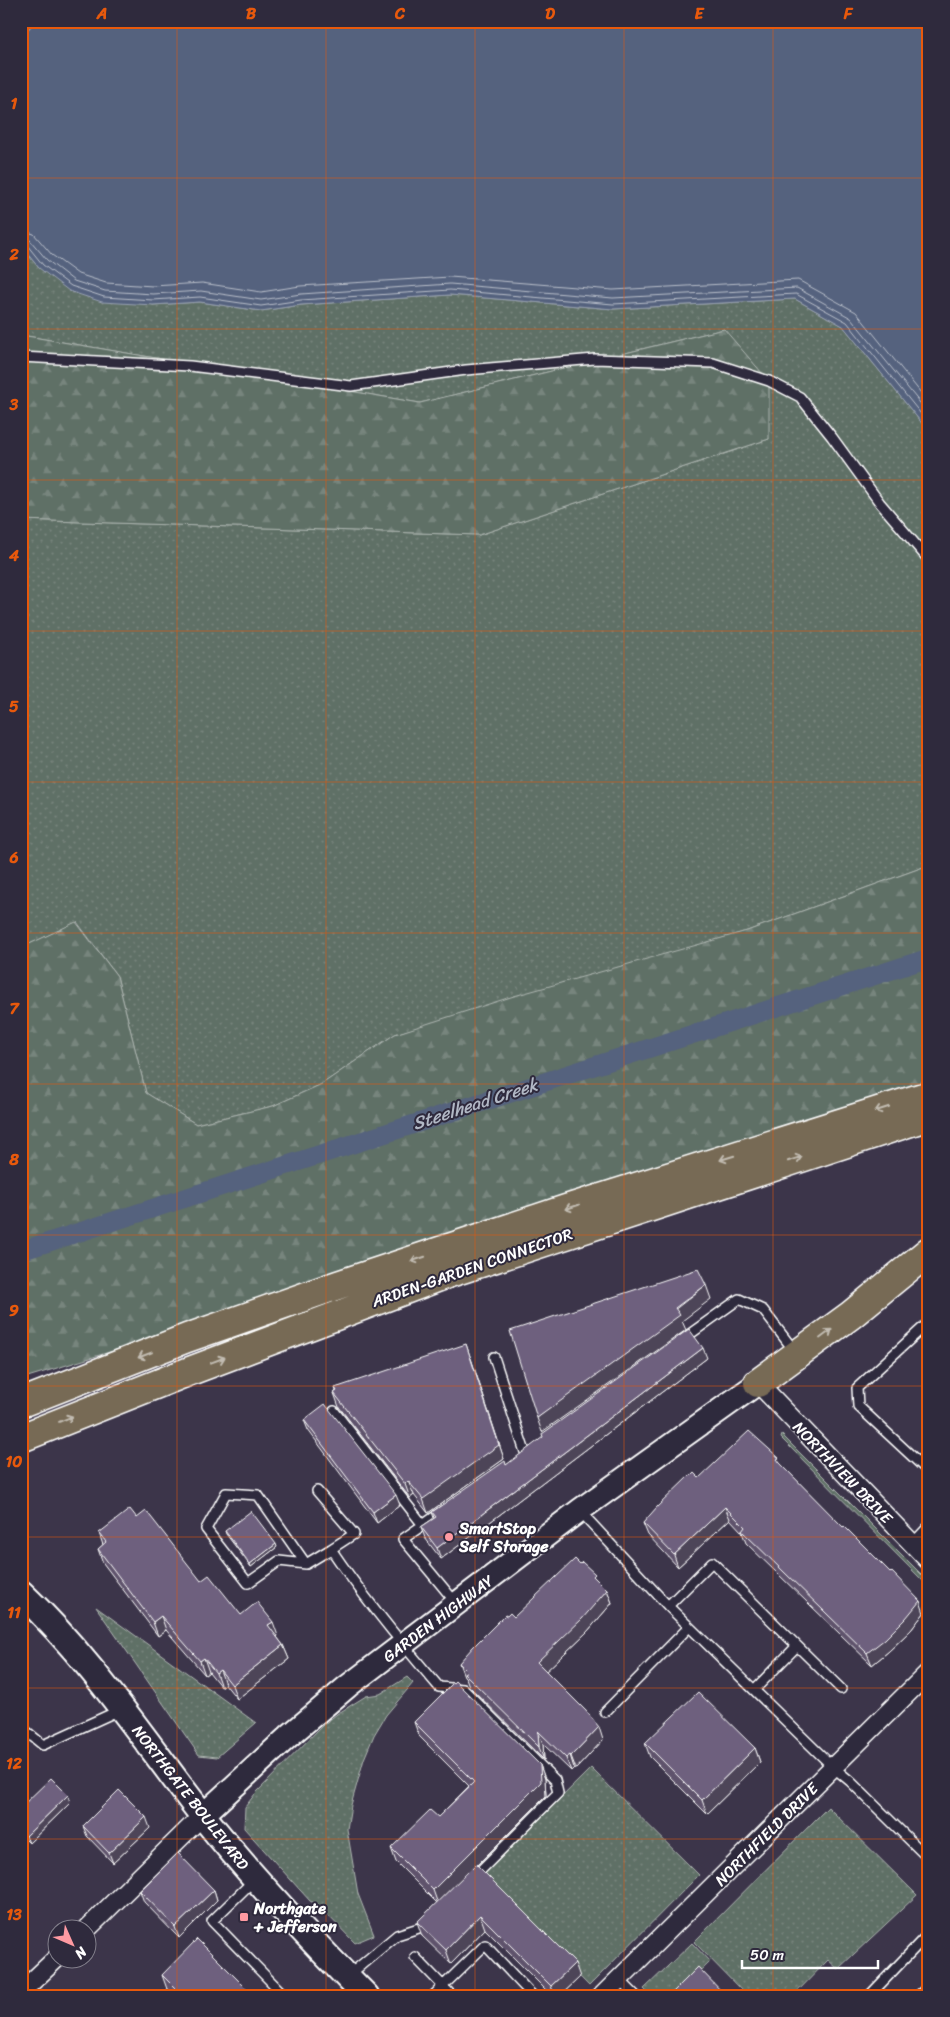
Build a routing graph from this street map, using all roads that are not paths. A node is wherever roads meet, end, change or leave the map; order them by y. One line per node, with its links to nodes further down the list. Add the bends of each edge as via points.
1 (21, 357): 2 (lane, via 190,366 351,386 466,370 595,359 713,363 769,381 800,397 880,503)
2 (929, 560)
3 (929, 1094): 11 (main road, ARDEN-GARDEN CONNECTOR, one-way to 11, via 338,1285 187,1338)
4 (929, 1116): 13 (main road, ARDEN-GARDEN CONNECTOR, one-way to 4, via 450,1273)
5 (929, 1251): 8 (main road, one-way to 5)
6 (929, 1322): 15 (lane, via 857,1388 858,1406)
7 (676, 1344): 8 (lane, via 739,1299 763,1310)
8 (797, 1355): 10 (main road)
9 (494, 1357): 14 (lane, via 529,1449)
10 (758, 1383): 18 (street, GARDEN HIGHWAY); 21 (street, NORTHVIEW DRIVE)
11 (21, 1403)
12 (334, 1411): 19 (lane)
13 (21, 1438)
14 (517, 1458)
15 (929, 1472)
16 (317, 1491): 22 (lane, via 354,1534)
17 (453, 1503): 19 (lane)
18 (580, 1510): 26 (street, GARDEN HIGHWAY); 27 (lane)
19 (423, 1525): 26 (lane, via 403,1539)
20 (929, 1526): 21 (lane)
21 (912, 1544): 23 (street, NORTHVIEW DRIVE)
22 (331, 1549): 24 (lane); 29 (lane)
23 (929, 1561)
24 (306, 1564): 24 (lane, via 279,1561 248,1583 206,1529 226,1493 258,1495)
25 (25, 1603): 34 (main road, NORTHGATE BOULEVARD, via 83,1660)
26 (456, 1604): 29 (street, GARDEN HIGHWAY)
27 (668, 1606): 28 (lane); 30 (lane, via 712,1562)
28 (689, 1627): 33 (lane); 35 (lane)
29 (402, 1645): 38 (street, GARDEN HIGHWAY, via 289,1736); 41 (lane, via 439,1688 463,1688 555,1780 558,1793)
30 (797, 1646): 32 (lane); 33 (lane)
31 (929, 1672): 37 (street, NORTHFIELD DRIVE)
32 (841, 1689)
33 (754, 1690): 37 (lane)
34 (122, 1709): 36 (lane, via 43,1745); 38 (main road, NORTHGATE BOULEVARD)
35 (605, 1712)
36 (21, 1727)
37 (832, 1767): 39 (lane); 48 (street, NORTHFIELD DRIVE)
38 (203, 1816): 40 (main road, NORTHGATE BOULEVARD); 43 (street)
39 (929, 1859)
40 (255, 1879): 47 (main road, NORTHGATE BOULEVARD); 52 (lane, via 212,1921)
41 (467, 1884)
42 (432, 1919): 47 (lane, via 425,1926 397,1935)
43 (96, 1920)
44 (929, 1933): 59 (lane)
45 (415, 1957): 49 (lane)
46 (48, 1966): 51 (street)
47 (347, 1977): 53 (main road, NORTHGATE BOULEVARD)
48 (619, 1979): 57 (street, NORTHFIELD DRIVE); 58 (lane)
49 (443, 1986): 54 (lane); 55 (lane); 56 (lane, via 485,1945)
50 (929, 1986): 60 (lane)
51 (21, 1992)
52 (285, 1996)
53 (366, 1996)
54 (433, 1996)
55 (452, 1996)
56 (533, 1996)
57 (602, 1996)
58 (636, 1996)
59 (869, 1996)
60 (918, 1996)

